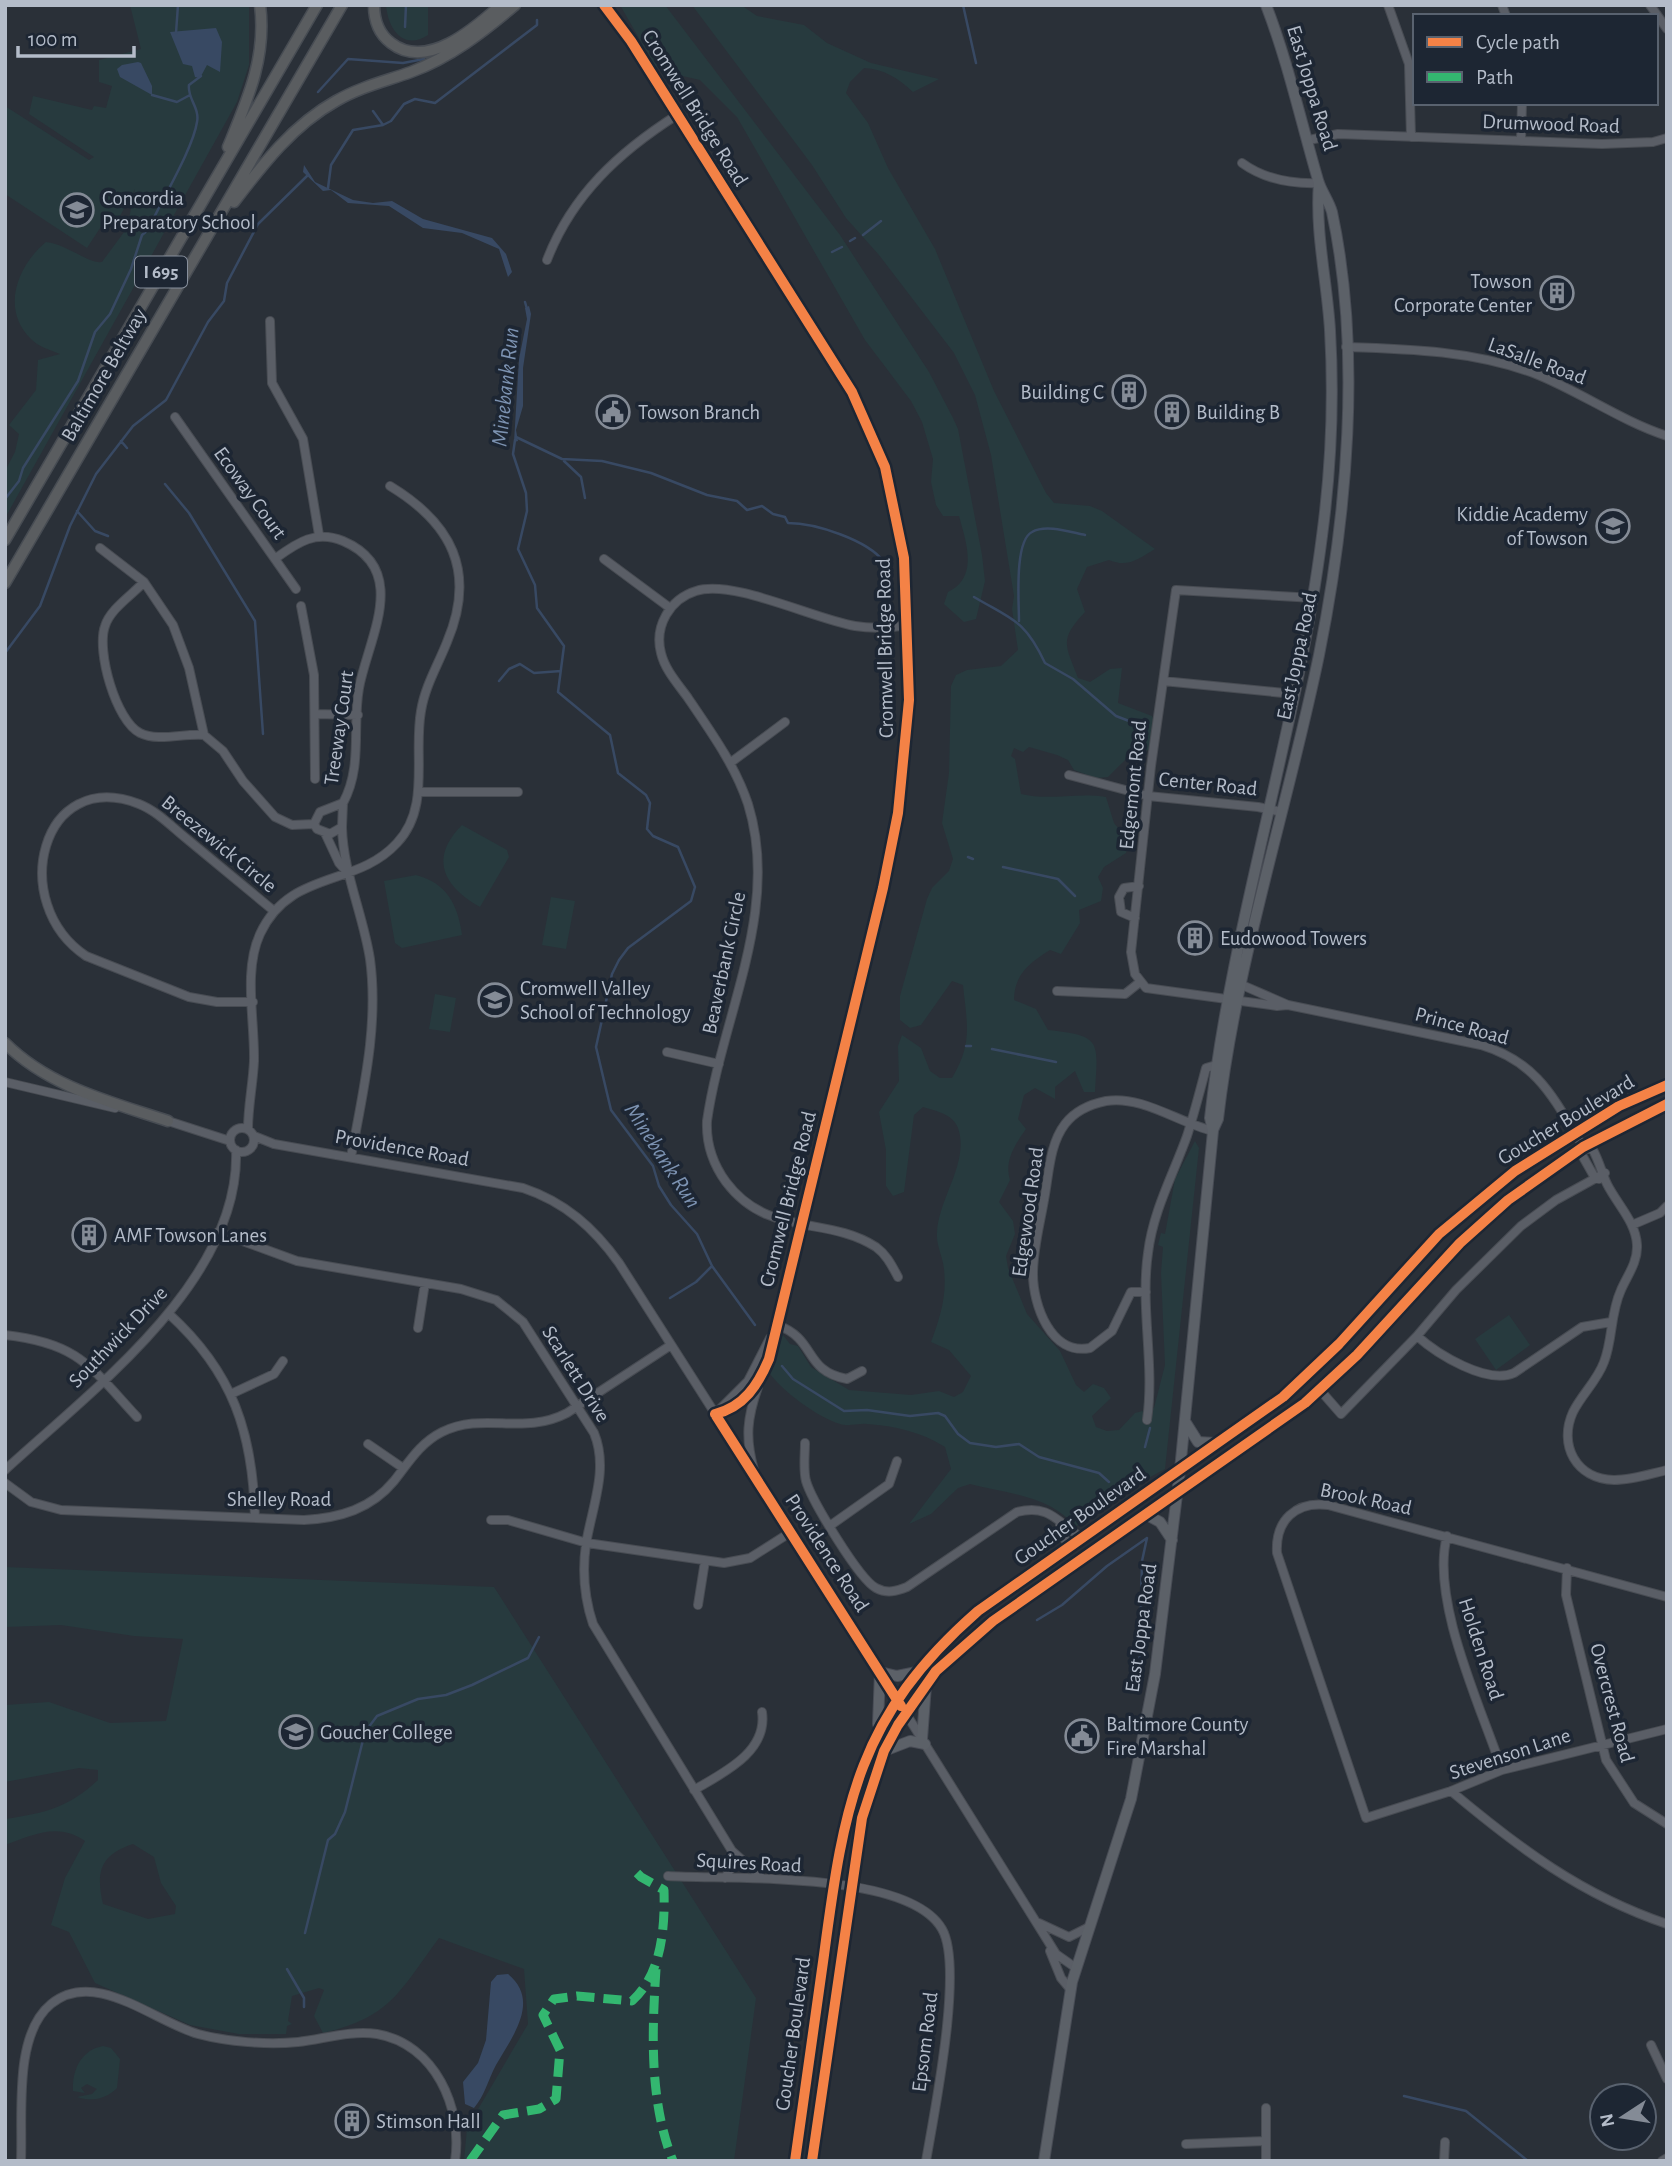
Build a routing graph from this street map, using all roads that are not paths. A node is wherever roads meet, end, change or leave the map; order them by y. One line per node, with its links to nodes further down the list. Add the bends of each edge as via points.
1 (260, 5): 18 (highway, via 260,51 252,89)
2 (317, 5): 18 (highway, Baltimore Beltway / I 695)
3 (342, 5): 19 (highway, Baltimore Beltway / I 695)
4 (374, 5): 5 (highway, via 378,28 388,41 403,50 420,52 458,38)
5 (501, 5)
6 (515, 5): 19 (highway, via 459,49 354,92 307,120 276,149)
7 (604, 5): 11 (street, Cromwell Bridge Road)
8 (1266, 5): 14 (main road, East Joppa Road)
9 (1388, 5): 12 (street, via 1409,64)
10 (1522, 105): 15 (street)
11 (677, 115): 20 (street, via 598,175 558,232); 42 (street, Cromwell Bridge Road, via 863,414 885,467 897,513)
12 (1410, 137): 14 (street, Drumwood Road, via 1338,134); 15 (street, Drumwood Road)
13 (1667, 138): 15 (street, Drumwood Road, via 1635,144)
14 (1309, 140): 17 (main road, East Joppa Road)
15 (1521, 141)
16 (1242, 163): 17 (street, via 1275,178)
17 (1319, 183): 22 (main road, East Joppa Road, via 1317,211); 23 (main road, East Joppa Road, via 1335,231)
18 (213, 185): 31 (highway, Baltimore Beltway / I 695)
19 (206, 238): 27 (highway, Baltimore Beltway / I 695)
20 (547, 260)
21 (270, 321): 29 (street, via 272,383 303,439)
22 (1330, 345): 23 (main road); 28 (main road, East Joppa Road, via 1331,432)
23 (1346, 346): 25 (street, LaSalle Road, via 1448,352 1495,361 1561,385); 30 (main road, East Joppa Road, via 1346,441)
24 (175, 417): 33 (street, Ecoway Court)
25 (1667, 436)
26 (390, 486): 52 (street, via 438,523 450,542 458,577 453,627 421,710)
27 (44, 517): 35 (highway, Baltimore Beltway / I 695); 38 (highway)
28 (1323, 534): 30 (main road); 39 (main road, East Joppa Road)
29 (319, 535): 33 (street); 46 (street, Treeway Court, via 359,551 379,579 380,617 359,688)
30 (1338, 536): 57 (main road, East Joppa Road, via 1319,657)
31 (5, 540)
32 (100, 548): 36 (street)
33 (276, 558): 37 (street, Ecoway Court)
34 (604, 559): 41 (street)
35 (5, 583)
36 (144, 583): 48 (street, via 182,645); 48 (street, via 104,627 103,653 121,714 130,726 153,737)
37 (296, 589)
38 (5, 593)
39 (1314, 598): 43 (street, Edgemont Road, via 1176,590); 44 (main road, East Joppa Road)
40 (301, 606): 45 (street, via 312,656)
41 (670, 608): 42 (street, via 687,594 717,588 857,627); 49 (street, Beaverbank Circle, via 660,634 662,657)
42 (908, 625): 91 (street, Cromwell Bridge Road, via 908,720 892,846)
43 (1163, 681): 44 (street); 54 (street, Edgemont Road)
44 (1294, 694): 56 (main road, East Joppa Road)
45 (315, 714): 46 (street); 51 (street)
46 (358, 715): 55 (street, Treeway Court, via 353,778)
47 (785, 722): 49 (street)
48 (204, 735): 58 (street, via 223,751 275,817 292,825)
49 (730, 763): 74 (street, Beaverbank Circle, via 753,822 759,879 751,934)
50 (1069, 775): 54 (street, Center Road)
51 (315, 779)
52 (419, 792): 53 (street); 61 (street, via 400,841 381,857)
53 (518, 792)
54 (1148, 796): 56 (street, Center Road); 62 (street, Edgemont Road)
55 (343, 803): 58 (street, via 320,812); 59 (street, Treeway Court)
56 (1268, 809): 57 (street, Center Road); 68 (main road, East Joppa Road)
57 (1282, 812): 66 (main road, East Joppa Road)
58 (314, 824): 60 (street)
59 (342, 827): 60 (street); 61 (street, Treeway Court)
60 (325, 833): 61 (street)
61 (347, 872): 63 (street, via 306,886); 87 (street, via 367,942 373,1007)
62 (1139, 886): 64 (street, Edgemont Road); 64 (street, via 1124,888 1119,897 1121,912)
63 (274, 911): 70 (street, via 254,950); 70 (street, Breezewick Circle, via 152,810 126,800 96,801 75,808 57,824 42,852 44,893 56,925 74,948 189,997)
64 (1135, 918): 65 (street, Edgemont Road, via 1131,960)
65 (1140, 982): 67 (street, via 1125,993); 68 (street, Prince Road, via 1156,991)
66 (1242, 985): 69 (main road, East Joppa Road); 71 (street, Prince Road)
67 (1057, 991)
68 (1226, 999): 69 (street, Prince Road); 75 (main road, East Joppa Road)
69 (1238, 1001): 71 (street, Prince Road); 81 (main road, East Joppa Road)
70 (253, 1002): 83 (street)
71 (1288, 1005): 82 (street, Prince Road, via 1507,1054 1542,1082)
72 (5, 1043): 79 (highway, via 49,1076 83,1093)
73 (667, 1052): 74 (street)
74 (719, 1064): 91 (street, Beaverbank Circle, via 707,1130 720,1173 750,1206)
75 (1216, 1065): 80 (street, East Joppa Road, via 1206,1068); 81 (main road, East Joppa Road, via 1210,1118)
76 (5, 1082): 79 (street)
77 (1667, 1085): 82 (main road, Goucher Boulevard)
78 (1667, 1104): 85 (main road, Goucher Boulevard)
79 (168, 1121): 84 (street)
80 (1190, 1125): 81 (street, Edgewood Road); 96 (street, East Joppa Road, via 1152,1231); 96 (street, Edgewood Road, via 1132,1102 1107,1101 1073,1115 1054,1147 1034,1265 1037,1299 1050,1330 1066,1345 1090,1348 1112,1331 1131,1292)
81 (1213, 1131): 113 (main road, East Joppa Road)
82 (1574, 1133): 85 (street, Prince Road); 116 (main road, Goucher Boulevard, via 1523,1165 1466,1210 1312,1370)
83 (249, 1135): 84 (street); 86 (street); 87 (street, Providence Road, via 274,1144)
84 (231, 1137): 86 (street)
85 (1583, 1147): 88 (street, via 1593,1150); 89 (street, via 1582,1155); 108 (main road, Goucher Boulevard, via 1476,1228)
86 (240, 1151): 93 (street, Southwick Drive)
87 (351, 1157): 103 (street, Providence Road, via 500,1182 561,1205 610,1251)
88 (1605, 1177): 89 (street); 92 (street)
89 (1595, 1178): 102 (street, via 1521,1226)
90 (1667, 1206): 92 (street)
91 (801, 1225): 94 (street, Beaverbank Circle, via 869,1243 885,1255); 99 (street, Cromwell Bridge Road)
92 (1632, 1225): 98 (street, via 1636,1255)
93 (218, 1232): 95 (street, Scarlett Drive, via 297,1261); 97 (street, Southwick Drive)
94 (898, 1277)
95 (425, 1283): 100 (street); 110 (street, Scarlett Drive, via 485,1295 514,1313)
96 (1146, 1292): 114 (street, East Joppa Road, via 1151,1393)
97 (169, 1314): 107 (street, Southwick Drive); 109 (street, via 208,1355)
98 (1611, 1322): 102 (street, via 1582,1327 1503,1376 1451,1360); 122 (street, via 1604,1363 1573,1413 1568,1450 1582,1466 1604,1478 1626,1479)
99 (777, 1325): 105 (street, via 802,1338 823,1372 847,1379); 106 (street, Cromwell Bridge Road); 111 (street, Cromwell Bridge Road, via 748,1381)
100 (418, 1328)
101 (5, 1335): 107 (street, via 64,1347)
102 (1417, 1336): 108 (street, via 1341,1414)
103 (671, 1345): 110 (street, Shelley Road); 111 (street, Providence Road)
104 (283, 1361): 109 (street, via 274,1374)
105 (862, 1371)
106 (763, 1374): 111 (street, Cromwell Bridge Road, via 739,1403); 123 (street, via 747,1421)
107 (103, 1380): 112 (street); 120 (street, Southwick Drive)
108 (1320, 1390): 125 (main road, Goucher Boulevard)
109 (231, 1394): 127 (street, via 251,1461)
110 (577, 1406): 119 (street, Shelley Road, via 537,1424 456,1426 422,1445); 135 (street, Scarlett Drive, via 600,1453)
111 (715, 1414): 123 (street, Providence Road)
112 (137, 1417)
113 (1185, 1419): 116 (main road, via 1198,1442); 121 (main road, East Joppa Road)
114 (1147, 1420)
115 (805, 1443): 130 (street, via 807,1482)
116 (1219, 1443): 121 (main road, Goucher Boulevard)
117 (368, 1444): 119 (street)
118 (897, 1461): 130 (street, via 889,1484)
119 (403, 1468): 127 (street, Shelley Road, via 383,1493 341,1516)
120 (5, 1470)
121 (1180, 1470): 125 (main road, East Joppa Road); 133 (main road, Goucher Boulevard)
122 (1667, 1470)
123 (757, 1479): 131 (street, Providence Road)
124 (5, 1483): 127 (street, Shelley Road, via 31,1502 61,1510)
125 (1177, 1495): 126 (main road, Goucher Boulevard); 134 (main road, East Joppa Road)
126 (1147, 1515): 134 (main road, via 1160,1522); 143 (main road, Goucher Boulevard, via 970,1639)
127 (255, 1518)
128 (491, 1520): 135 (street, via 508,1520)
129 (1057, 1520): 130 (street, via 1040,1510 1017,1512 907,1587 888,1592 874,1587 858,1571); 133 (street); 136 (street)
130 (831, 1525)
131 (791, 1532): 137 (street, via 750,1558); 141 (street, Providence Road)
132 (1447, 1536): 138 (street, Brook Road); 152 (street, Holden Road, via 1442,1574 1448,1611); 155 (street, Brook Road, via 1316,1503 1289,1514 1277,1536 1277,1553)
133 (1082, 1538): 136 (main road, Goucher Boulevard)
134 (1172, 1541): 166 (main road, East Joppa Road, via 1138,1771)
135 (587, 1543): 137 (street); 153 (street, Scarlett Drive, via 584,1583 593,1624)
136 (1068, 1548): 142 (main road, Goucher Boulevard, via 978,1611)
137 (705, 1561): 140 (street)
138 (1567, 1568): 139 (street, Brook Road); 150 (street, Overcrest Road, via 1566,1595)
139 (1667, 1597)
140 (698, 1605)
141 (880, 1672): 142 (main road, via 897,1676); 144 (street, Providence Road); 148 (main road, via 880,1715)
142 (917, 1672): 144 (main road, Goucher Boulevard)
143 (926, 1685): 146 (main road, Goucher Boulevard); 149 (main road)
144 (897, 1699): 146 (street, Providence Road); 148 (main road, Goucher Boulevard)
145 (762, 1712): 153 (street, via 764,1724 750,1751)
146 (905, 1713): 149 (street, Providence Road); 151 (main road, Goucher Boulevard)
147 (1667, 1729): 150 (street, Stevenson Lane)
148 (874, 1739): 161 (main road, Goucher Boulevard, via 845,1818)
149 (923, 1742): 151 (main road, via 910,1741); 163 (street, Providence Road)
150 (1601, 1744): 152 (street, Stevenson Lane); 156 (street, Overcrest Road, via 1625,1793 1646,1813)
151 (884, 1751): 162 (main road, Goucher Boulevard, via 862,1818)
152 (1502, 1770): 154 (street, Stevenson Lane)
153 (694, 1790): 157 (street, Scarlett Drive)
154 (1451, 1791): 155 (street, Stevenson Lane); 164 (street, via 1557,1874 1620,1907)
155 (1366, 1818)
156 (1667, 1824)
157 (732, 1851): 159 (street, Scarlett Drive); 160 (street)
158 (668, 1876): 160 (street, Squires Road)
159 (760, 1876): 160 (street, Squires Road); 161 (street, Squires Road)
160 (725, 1878)
161 (833, 1886): 162 (street, Squires Road); 179 (main road, Goucher Boulevard)
162 (850, 1888): 165 (street, Squires Road, via 902,1897); 180 (main road, Goucher Boulevard)
163 (1037, 1922): 166 (street, via 1069,1937); 167 (street, Providence Road)
164 (1667, 1924)
165 (942, 1928): 181 (street, Epsom Road, via 950,1979)
166 (1087, 1928): 168 (main road, East Joppa Road)
167 (1048, 1941): 168 (street, Providence Road, via 1056,1954); 169 (street, via 1053,1962)
168 (1076, 1968): 169 (main road, East Joppa Road)
169 (1071, 1990): 182 (main road, East Joppa Road)
170 (1651, 2045): 171 (street)
171 (1667, 2079)
172 (1266, 2108): 173 (street)
173 (1266, 2140): 175 (street); 183 (street)
174 (1445, 2142): 184 (street)
175 (1186, 2144)
176 (1667, 2158): 185 (street)
177 (21, 2161): 178 (street, via 30,2031 54,2002 83,1991 105,1994 181,2028 216,2038 295,2042 369,2033 396,2040 418,2054 443,2083 456,2124)
178 (455, 2161)
179 (795, 2161)
180 (811, 2161)
181 (926, 2161)
182 (1044, 2161)
183 (1266, 2161)
184 (1444, 2161)
185 (1662, 2161)

